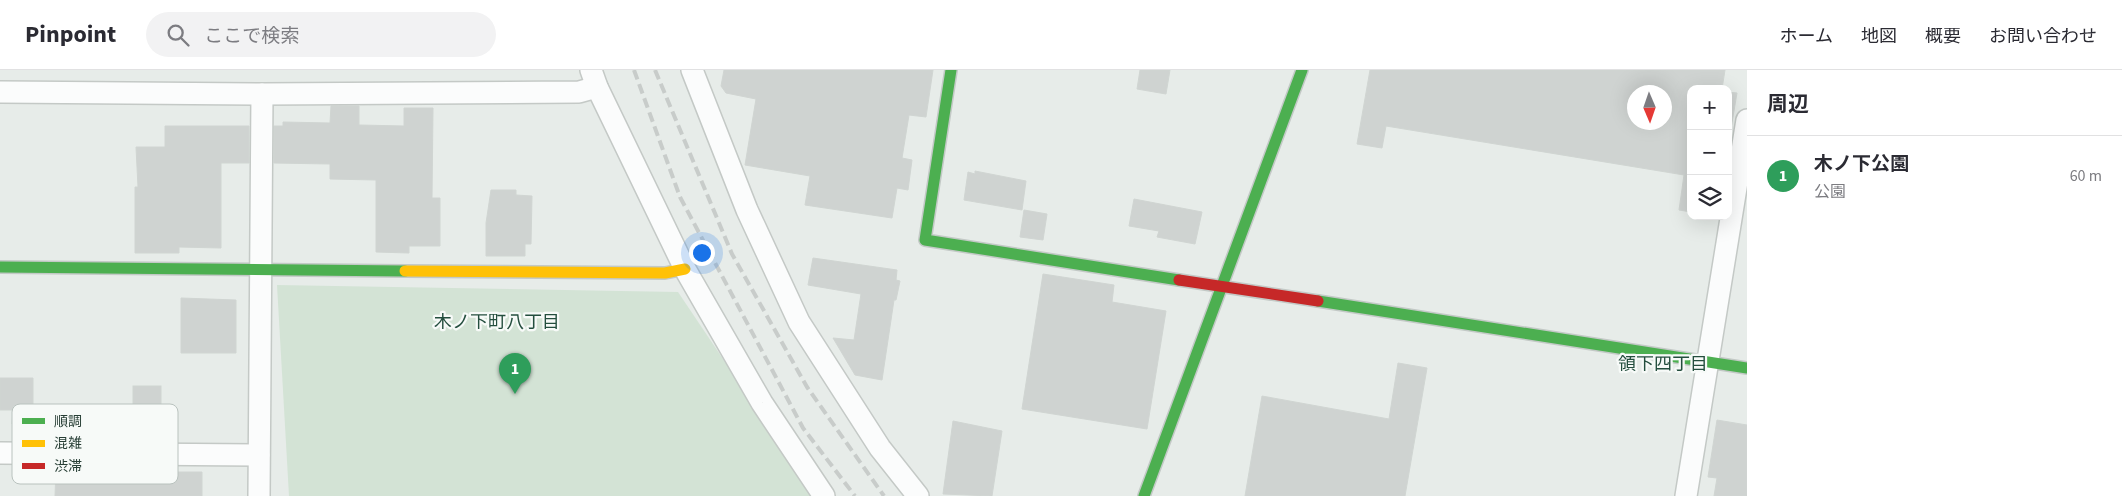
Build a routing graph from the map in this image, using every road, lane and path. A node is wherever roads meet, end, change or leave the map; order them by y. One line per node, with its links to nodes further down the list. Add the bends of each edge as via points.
1 (692, 70): 18 (street, via 747,210 799,322 880,448)
2 (952, 70): 11 (street, via 925,240)
3 (1302, 70): 11 (street)
4 (594, 79): 6 (street, via 579,92); 10 (street)
5 (0, 92): 6 (street)
6 (262, 94): 9 (street)
7 (1747, 120): 12 (street)
8 (0, 267): 9 (street)
9 (261, 269): 10 (street, via 665,274); 15 (street)
10 (685, 269): 17 (street, via 762,403)
11 (1222, 287): 12 (street); 19 (street)
12 (1708, 361): 13 (street); 20 (street)
13 (1747, 368)
14 (178, 454): 15 (street)
15 (259, 455): 16 (street)
16 (259, 496)
17 (824, 496)
18 (918, 496)
19 (1144, 496)
20 (1686, 496)

